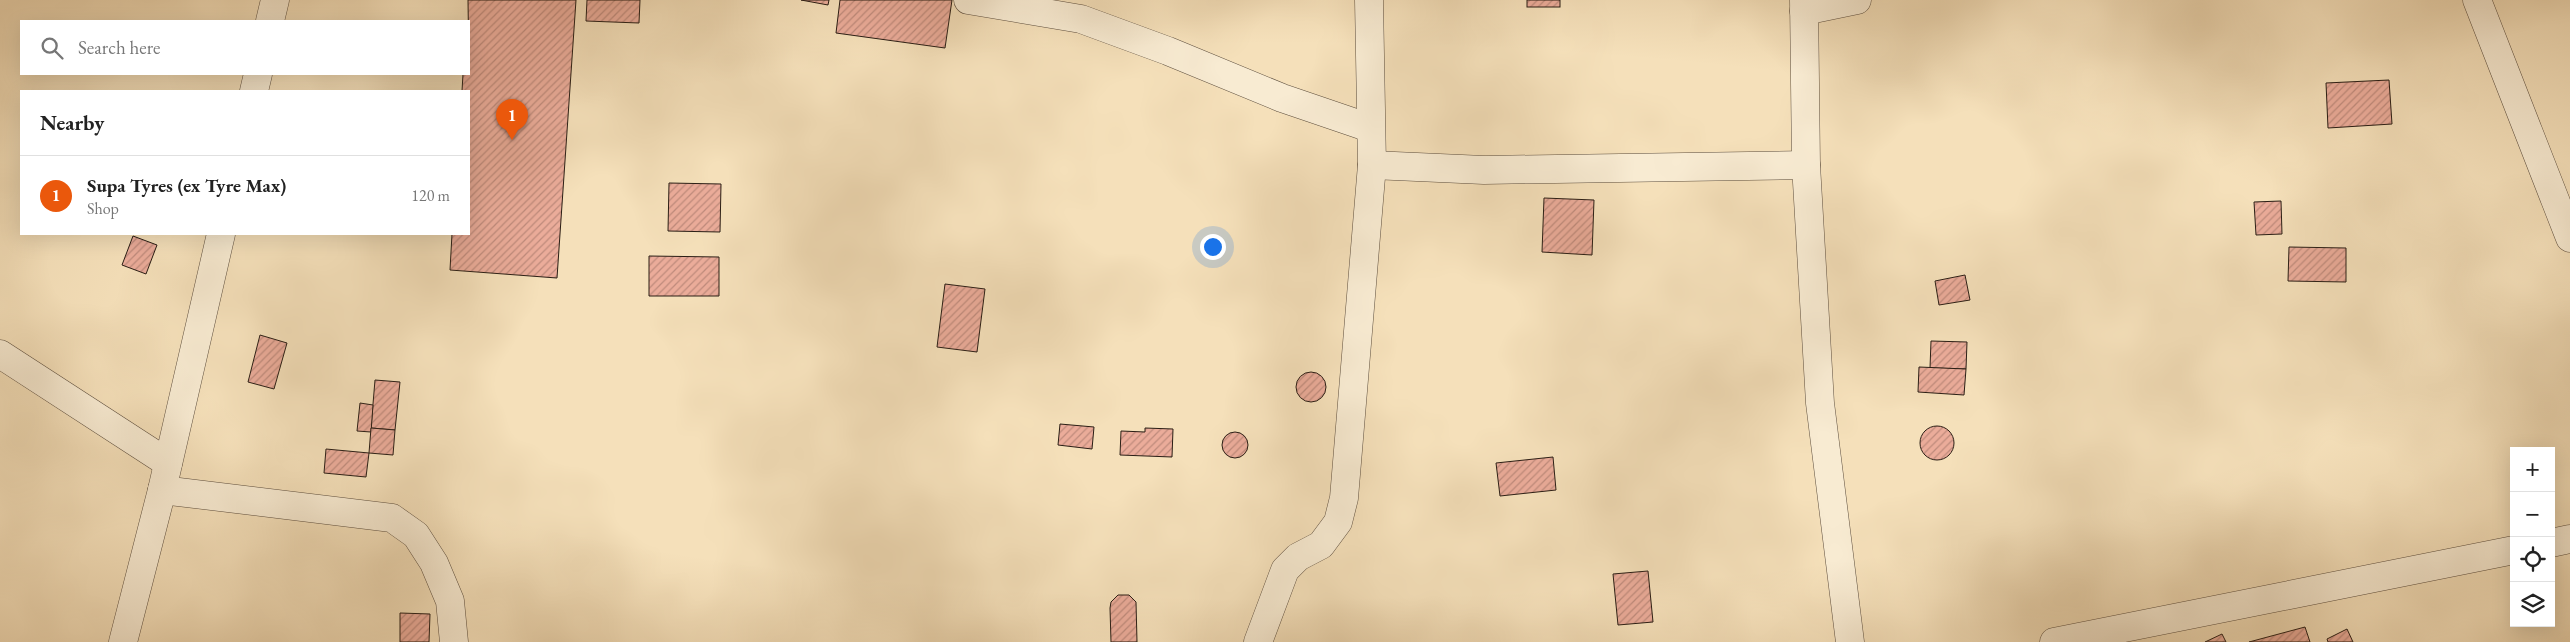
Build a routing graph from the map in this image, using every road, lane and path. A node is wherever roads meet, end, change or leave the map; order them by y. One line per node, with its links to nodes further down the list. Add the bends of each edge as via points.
1 (275, 0): 7 (street)
2 (968, 0): 10 (street, via 1080,19 1282,98)
3 (1369, 0): 10 (street)
4 (1857, 0): 6 (street)
5 (2477, 0): 14 (street)
6 (1804, 6): 12 (street)
7 (270, 20)
8 (258, 75): 9 (street)
9 (254, 90)
10 (1370, 128): 11 (street)
11 (1372, 165): 12 (street, via 1484,170); 23 (street, via 1344,498 1338,522 1321,545 1298,557 1285,570)
12 (1806, 165): 24 (street, via 1820,404)
13 (221, 235): 16 (street)
14 (2570, 238)
15 (0, 354): 16 (street)
16 (168, 463): 17 (street)
17 (162, 490): 21 (street); 22 (street, via 392,518 416,535 434,563 450,600)
18 (2570, 539): 19 (street)
19 (2555, 542)
20 (2510, 551): 25 (street)
21 (123, 642)
22 (454, 642)
23 (1258, 642)
24 (1850, 642)
25 (2054, 642)

